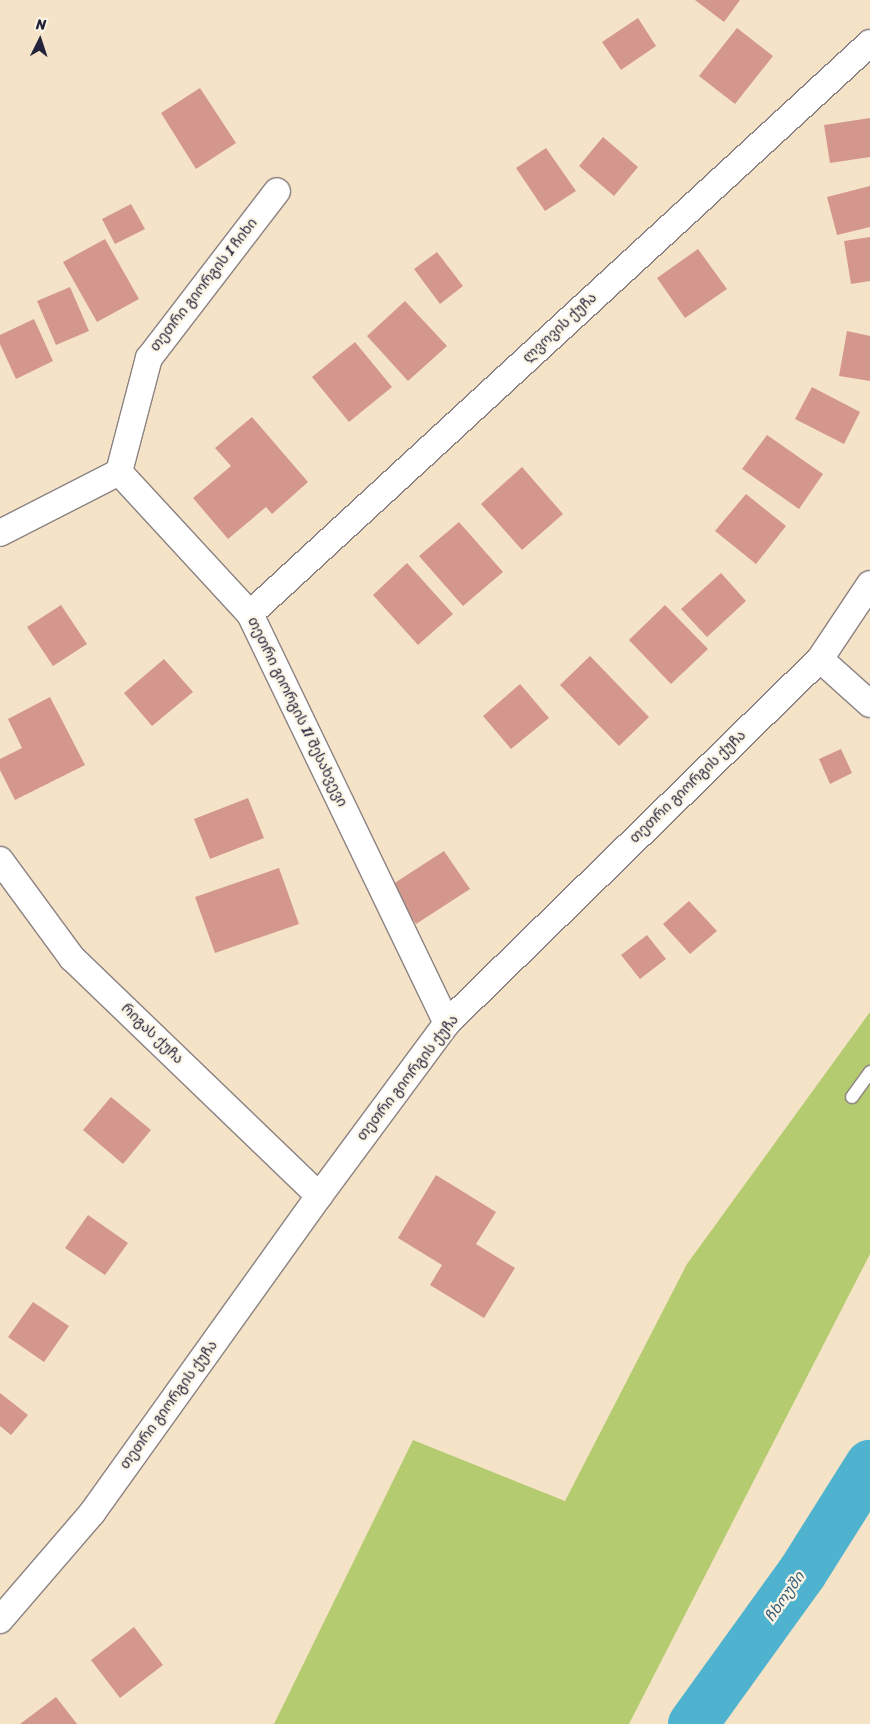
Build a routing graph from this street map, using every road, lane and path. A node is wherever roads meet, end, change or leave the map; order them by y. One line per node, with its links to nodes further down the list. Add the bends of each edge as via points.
1 (870, 43): 6 (street, ლვოვის ქუჩა)
2 (277, 191): 3 (street, თეთრი გიორგის I ჩიხი, via 148,358)
3 (119, 472): 4 (street); 6 (street, თეთრი გიორგის II შესახვევი)
4 (0, 533)
5 (870, 584): 7 (street, თეთრი გიორგის ქუჩა)
6 (250, 614): 10 (street, თეთრი გიორგის II შესახვევი)
7 (820, 659): 8 (street); 10 (street, თეთრი გიორგის ქუჩა)
8 (870, 704)
9 (0, 860): 13 (street, რიგას ქუჩა, via 72,958)
10 (447, 1023): 13 (street, თეთრი გიორგის ქუჩა)
11 (870, 1072): 12 (lane)
12 (852, 1097)
13 (319, 1196): 14 (street, თეთრი გიორგის ქუჩა, via 92,1513)
14 (0, 1620)

